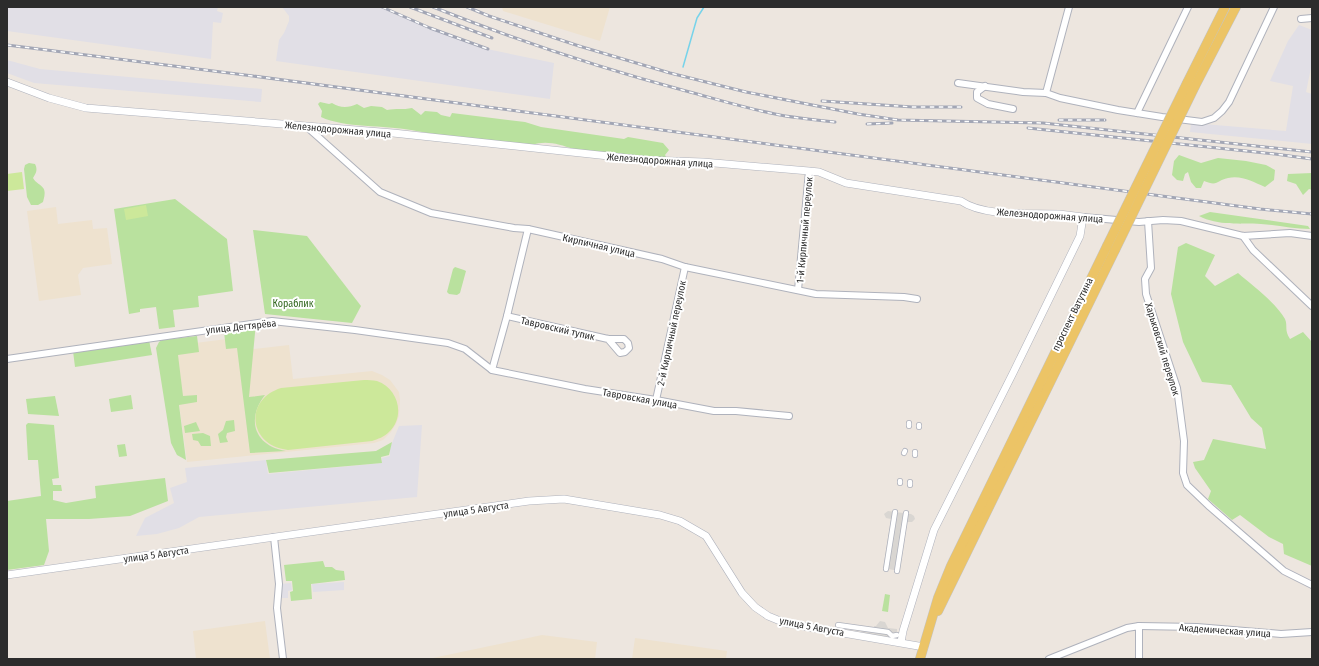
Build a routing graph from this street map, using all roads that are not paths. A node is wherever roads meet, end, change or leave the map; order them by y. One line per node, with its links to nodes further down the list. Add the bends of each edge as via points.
1 (1069, 7): 12 (street)
2 (1188, 7): 14 (street)
3 (1225, 7): 10 (main road, проспект Ватутина)
4 (1236, 7): 10 (main road, проспект Ватутина)
5 (1274, 7): 14 (street, via 1229,102 1214,118 1202,122)
6 (1312, 18): 7 (street)
7 (1301, 19)
8 (7, 82): 15 (street, Железнодорожная улица, via 49,98 86,108)
9 (958, 83): 11 (street)
10 (1191, 85): 44 (main road, проспект Ватутина, bridge, via 928,630)
11 (985, 86): 12 (street); 13 (street, via 977,92 977,98 988,104)
12 (1046, 93): 14 (street)
13 (1013, 109)
14 (1137, 113)
15 (307, 127): 16 (street, Железнодорожная улица, via 393,133 646,160); 19 (street, Кирпичная улица, via 380,192 431,213)
16 (809, 171): 17 (street, Железнодорожная улица, via 819,172 846,183 961,201 970,207 1016,214); 23 (street, 1-й Кирпичный переулок)
17 (1083, 217): 18 (street, Железнодорожная улица); 43 (street, via 1080,236 934,530)
18 (1148, 221): 20 (street, Железнодорожная улица, via 1181,221); 38 (street, Харьковский переулок, via 1151,268 1145,279 1146,294 1176,388 1184,441 1183,473 1187,485 1284,571)
19 (528, 229): 22 (street, Кирпичная улица); 26 (street)
20 (1243, 236): 21 (street, Железнодорожная улица, via 1290,233); 25 (street, via 1253,250)
21 (1312, 236)
22 (685, 267): 23 (street, Кирпичная улица); 30 (street, 2-й Кирпичный переулок)
23 (798, 290): 24 (street, Кирпичная улица, via 816,294)
24 (917, 299)
25 (1312, 306)
26 (508, 316): 27 (street, Тавровский тупик); 29 (street)
27 (608, 339)
28 (7, 359): 29 (street, улица Дегтярёва, via 272,321 448,343 465,349)
29 (492, 370): 30 (street, Тавровская улица)
30 (656, 400): 31 (street, Тавровская улица, via 714,411)
31 (790, 416)
32 (895, 512): 35 (street)
33 (906, 513): 36 (street)
34 (274, 537): 37 (street, улица 5 Августа); 43 (street, улица 5 Августа, via 529,501 564,499 621,508 680,521 706,536 742,593 768,616 786,622); 45 (street, via 279,584 276,608)
35 (886, 569)
36 (897, 571)
37 (7, 575)
38 (1312, 585)
39 (838, 625): 42 (street, via 888,630)
40 (1139, 626): 41 (street, Академическая улица, via 1197,627 1281,634); 47 (street, via 1127,628); 48 (street)
41 (1312, 632)
42 (894, 636)
43 (901, 642): 44 (street, улица 5 Августа)
44 (924, 647): 46 (main road, проспект Ватутина)
45 (283, 659)
46 (920, 659)
47 (1049, 659)
48 (1139, 659)

